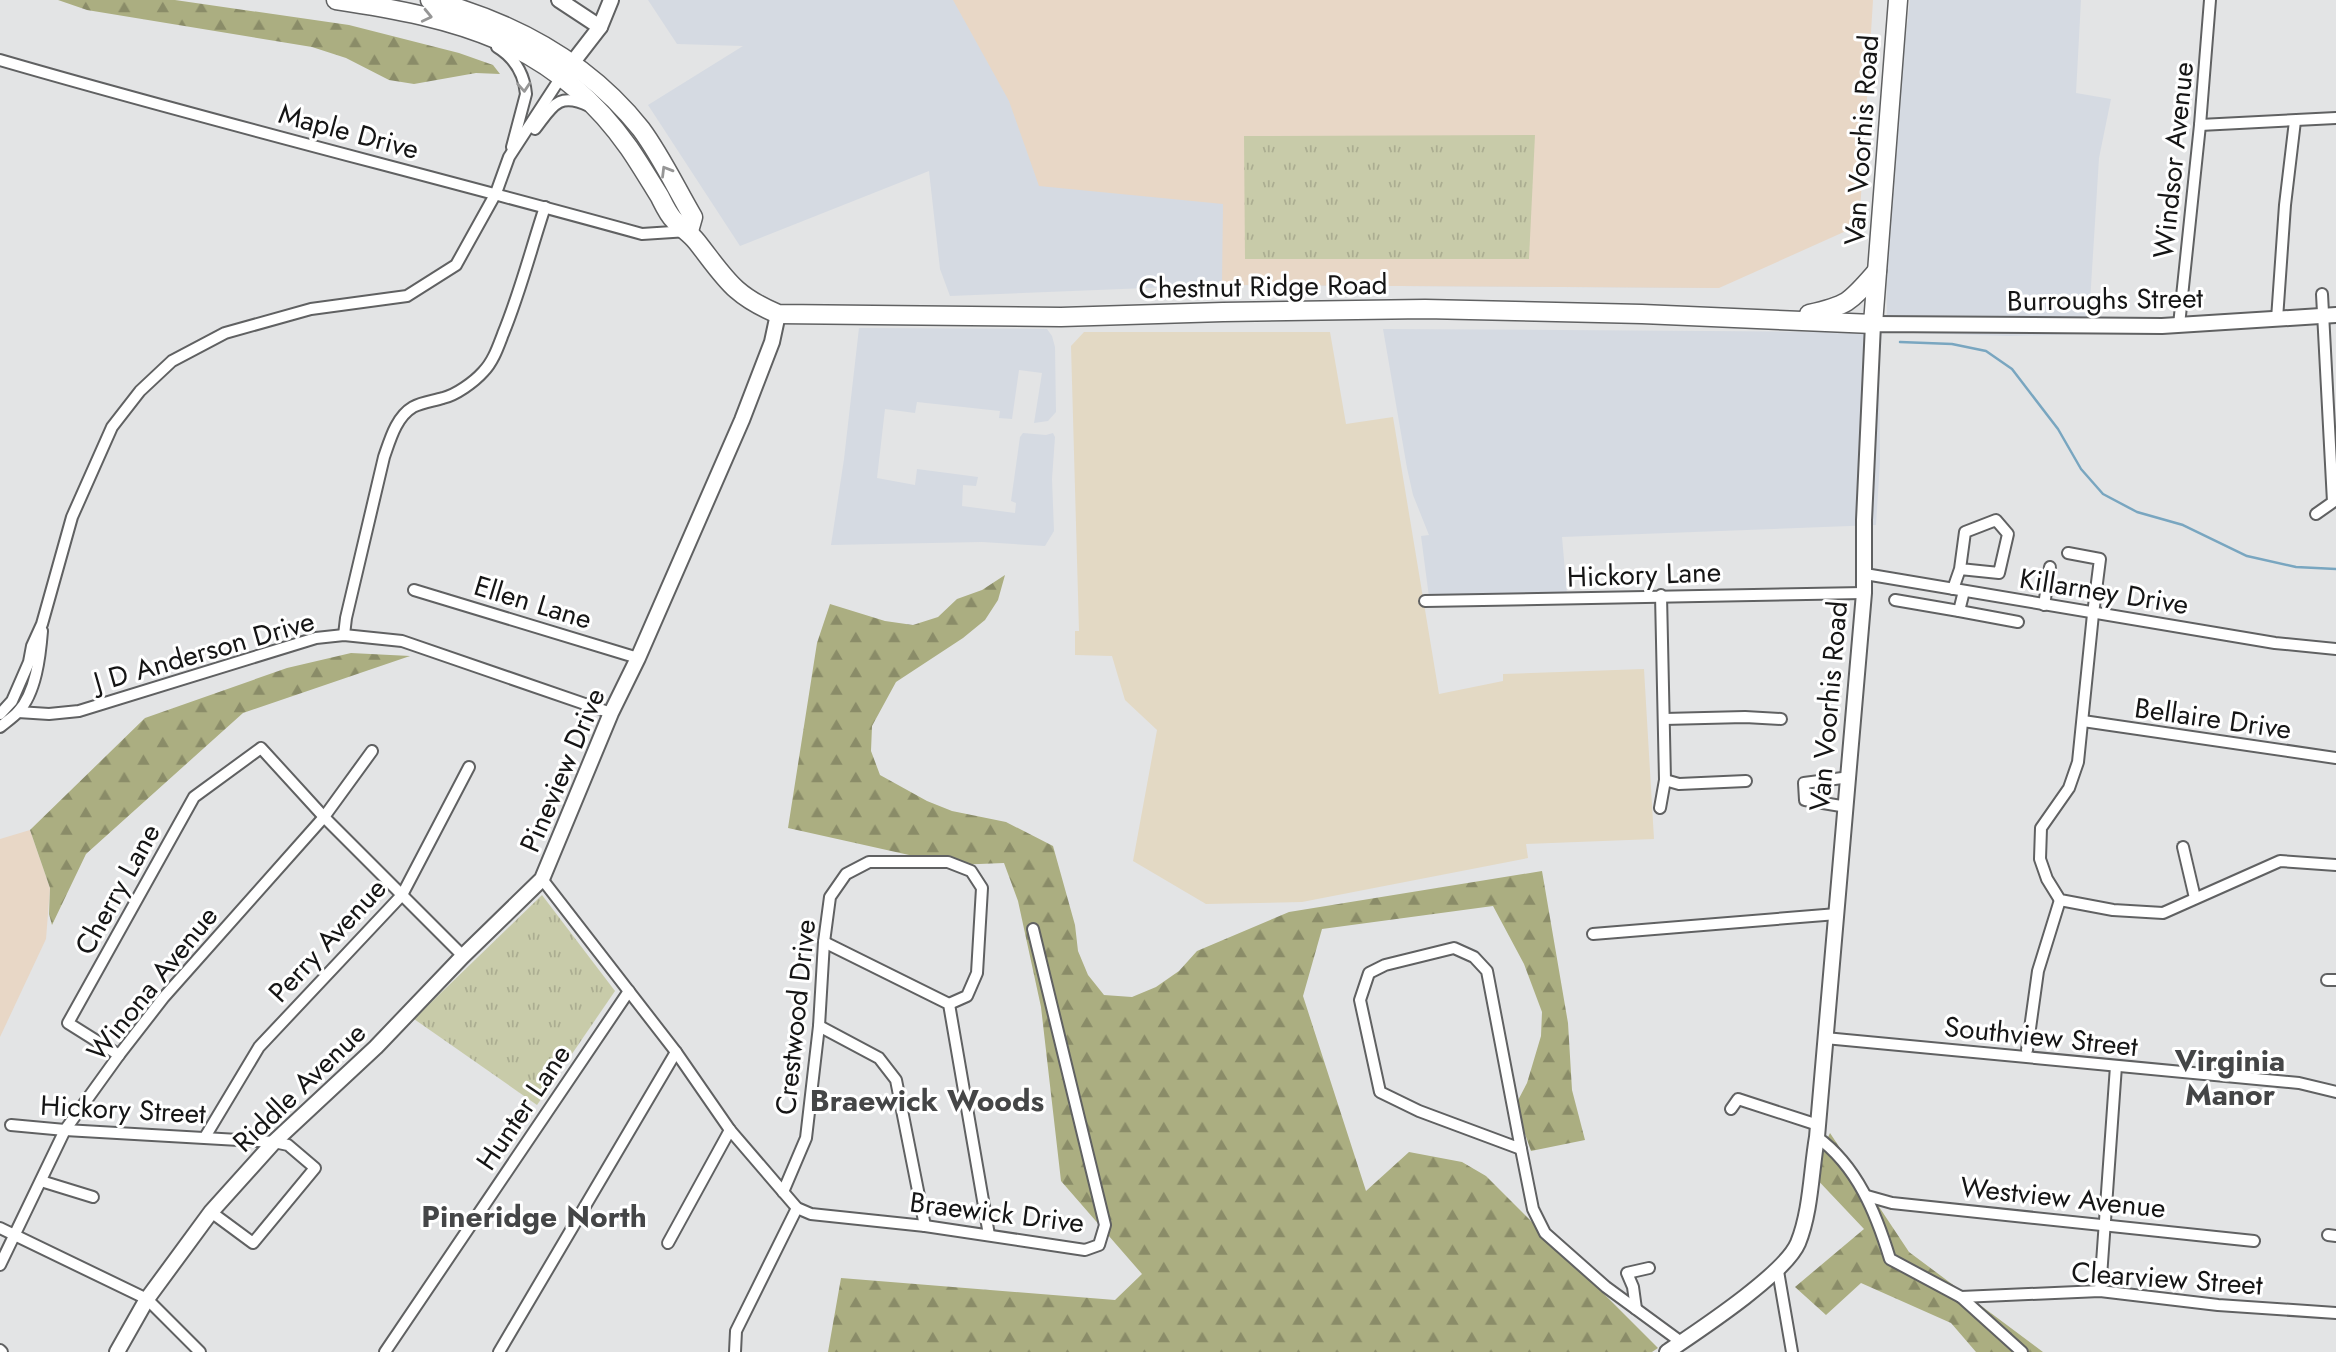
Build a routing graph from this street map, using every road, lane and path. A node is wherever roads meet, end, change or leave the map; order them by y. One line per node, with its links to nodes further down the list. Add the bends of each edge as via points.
1 (336, 0): 7 (main road, Chestnut Ridge Road, one-way to 7)
2 (430, 0): 10 (main road, Chestnut Ridge Road, via 515,29)
3 (559, 0): 8 (street)
4 (611, 0): 8 (street)
5 (1898, 0): 20 (main road, Van Voorhis Road)
6 (2210, 0): 15 (street, Windsor Avenue)
7 (461, 25): 11 (main road, Chestnut Ridge Road, via 521,50); 16 (street, one-way to 16, via 504,52 523,75 526,94)
8 (600, 27): 10 (street)
9 (0, 60): 17 (street, Maple Drive)
10 (572, 63): 11 (street); 19 (main road, Chestnut Ridge Road, one-way to 10, via 693,217 642,131 616,100)
11 (561, 77): 12 (main road, Chestnut Ridge Road); 16 (street)
12 (596, 110): 16 (street, via 574,100 559,101); 19 (main road, Chestnut Ridge Road, via 628,147 673,219)
13 (2336, 118): 14 (street)
14 (2294, 121): 15 (street); 25 (street)
15 (2200, 125): 27 (street, Windsor Avenue)
16 (509, 157): 17 (street)
17 (496, 194): 18 (street, Maple Drive); 43 (street, via 456,265 407,296 295,312 225,333 172,362 140,391 112,427 72,516)
18 (545, 207): 19 (street, Maple Drive, via 642,234); 44 (street, via 510,318 489,364 473,382 447,398 412,408 390,439)
19 (689, 231): 22 (main road, Chestnut Ridge Road, via 738,293)
20 (1877, 271): 24 (main road, via 1839,307); 26 (main road, Van Voorhis Road)
21 (2322, 294): 23 (street)
22 (778, 314): 24 (main road, Chestnut Ridge Road, via 1061,317 1389,309); 46 (street, Pineview Drive, via 742,419)
23 (2330, 315): 25 (street, Burroughs Street); 28 (street, via 2333,502)
24 (1786, 319): 26 (main road, Chestnut Ridge Road)
25 (2277, 319): 27 (street, Burroughs Street)
26 (1873, 324): 27 (street, Burroughs Street); 32 (street, Van Voorhis Road)
27 (2179, 325)
28 (2316, 514)
29 (2068, 554): 41 (street, via 2100,559)
30 (2050, 567): 39 (street)
31 (1960, 569): 31 (street, via 1999,573 2008,534 1996,520 1965,532); 34 (street)
32 (1865, 574): 34 (street, Killarney Drive); 35 (street, Van Voorhis Road)
33 (414, 590): 46 (street, Ellen Lane)
34 (1959, 590): 39 (street, Killarney Drive); 40 (street)
35 (1864, 593): 36 (street, Hickory Lane); 60 (street, Van Voorhis Road)
36 (1661, 595): 38 (street, Hickory Lane); 53 (street)
37 (1895, 600): 40 (street)
38 (1425, 601)
39 (2044, 605): 41 (street, Killarney Drive)
40 (1959, 611): 42 (street)
41 (2092, 614): 45 (street, Killarney Drive); 55 (street)
42 (2018, 622)
43 (42, 624): 47 (street); 48 (street)
44 (344, 635): 50 (street, J D Anderson Drive, via 402,642); 51 (street, J D Anderson Drive, via 316,638 79,711)
45 (2336, 649)
46 (638, 658): 50 (street, Pineview Drive)
47 (12, 701): 48 (street); 49 (street); 52 (street)
48 (26, 701): 49 (street); 51 (street)
49 (18, 712): 51 (street, J D Anderson Drive); 56 (street)
50 (611, 713): 68 (street, Pineview Drive)
51 (49, 714)
52 (0, 715)
53 (1664, 719): 54 (street); 61 (street)
54 (1781, 719)
55 (2083, 721): 58 (street, Bellaire Drive); 71 (street, via 2069,788 2041,828 2040,859)
56 (0, 727)
57 (372, 751): 65 (street, Winona Avenue)
58 (2336, 758)
59 (470, 767): 69 (street, Perry Avenue)
60 (1850, 777): 64 (street, Van Voorhis Road); 64 (street, via 1804,783 1805,800)
61 (1665, 780): 62 (street, via 1679,784); 63 (street)
62 (1746, 781)
63 (1660, 807)
64 (1847, 807): 72 (street, Van Voorhis Road)
65 (324, 817): 69 (street); 83 (street, Winona Avenue, via 164,997); 83 (street, Cherry Lane, via 261,748 194,797 68,1023)
66 (2183, 847): 70 (street)
67 (2336, 865): 70 (street, via 2280,861)
68 (542, 879): 76 (street, Riddle Avenue); 77 (street, Pineview Drive)
69 (402, 895): 76 (street); 91 (street, Perry Avenue, via 259,1047)
70 (2195, 898): 71 (street, via 2163,913)
71 (2060, 900): 81 (street, via 2038,971)
72 (1837, 914): 74 (street); 80 (street, Van Voorhis Road)
73 (1033, 929): 104 (street, Braewick Drive, via 1105,1225 1099,1245 1084,1250)
74 (1593, 934)
75 (824, 942): 78 (street); 78 (street, Crestwood Drive, via 830,897 846,874 869,862 948,862 971,871 982,888 976,973 967,996); 79 (street, Crestwood Drive)
76 (463, 956): 92 (street, Riddle Avenue, via 376,1047)
77 (629, 991): 82 (street, Pineview Drive); 118 (street, Hunter Lane)
78 (949, 1004): 104 (street)
79 (819, 1026): 95 (street, Crestwood Drive, via 806,1139); 101 (street, via 879,1058 896,1080)
80 (1825, 1038): 84 (street, Southview Street); 90 (street, Van Voorhis Road)
81 (2027, 1050)
82 (676, 1052): 89 (street, Pineview Drive); 119 (street)
83 (119, 1055): 88 (street, Winona Avenue)
84 (2116, 1066): 85 (street, Southview Street, via 2299,1083); 100 (street)
85 (2336, 1092)
86 (1731, 1110): 90 (street, via 1738,1099)
87 (11, 1125): 88 (street, Hickory Street)
88 (65, 1130): 91 (street, Hickory Street); 94 (street, Winona Avenue)
89 (730, 1130): 95 (street, Pineview Drive); 106 (street)
90 (1817, 1131): 96 (street); 109 (street, Van Voorhis Road, via 1805,1222 1797,1245)
91 (205, 1137): 92 (street, Hickory Street)
92 (274, 1142): 99 (street, Riddle Avenue); 99 (street, via 288,1145 315,1168 253,1243)
93 (1521, 1149): 93 (street, via 1487,971 1474,957 1454,948 1369,973 1360,1000 1380,1092); 113 (street, via 1533,1209 1545,1233)
94 (41, 1181): 97 (street); 103 (street, Winona Avenue)
95 (783, 1192): 98 (street)
96 (1867, 1196): 100 (street, Westview Avenue, via 1892,1203); 111 (street, via 1890,1259)
97 (93, 1198)
98 (797, 1208): 101 (street, Braewick Drive, via 811,1214); 120 (street, via 736,1331)
99 (211, 1212): 112 (street, Riddle Avenue)
100 (2105, 1224): 105 (street, Westview Avenue); 110 (street)
101 (925, 1226): 104 (street, Braewick Drive)
102 (0, 1228): 103 (street)
103 (16, 1235): 107 (street, Winona Avenue); 112 (street)
104 (989, 1235)
105 (2254, 1241)
106 (668, 1243)
107 (0, 1265)
108 (1649, 1268): 113 (street, via 1627,1273)
109 (1778, 1271): 115 (street, Van Voorhis Road); 122 (street)
110 (2100, 1291): 111 (street, Clearview Street); 114 (street, Clearview Street)
111 (1961, 1297): 123 (street)
112 (147, 1299): 116 (street, Riddle Avenue); 117 (street)
113 (1636, 1309): 115 (street)
114 (2336, 1313)
115 (1681, 1342): 121 (street, Van Voorhis Road)
116 (117, 1352)
117 (200, 1352)
118 (385, 1352)
119 (499, 1352)
120 (734, 1352)
121 (1667, 1352)
122 (1792, 1352)
123 (2022, 1352)

